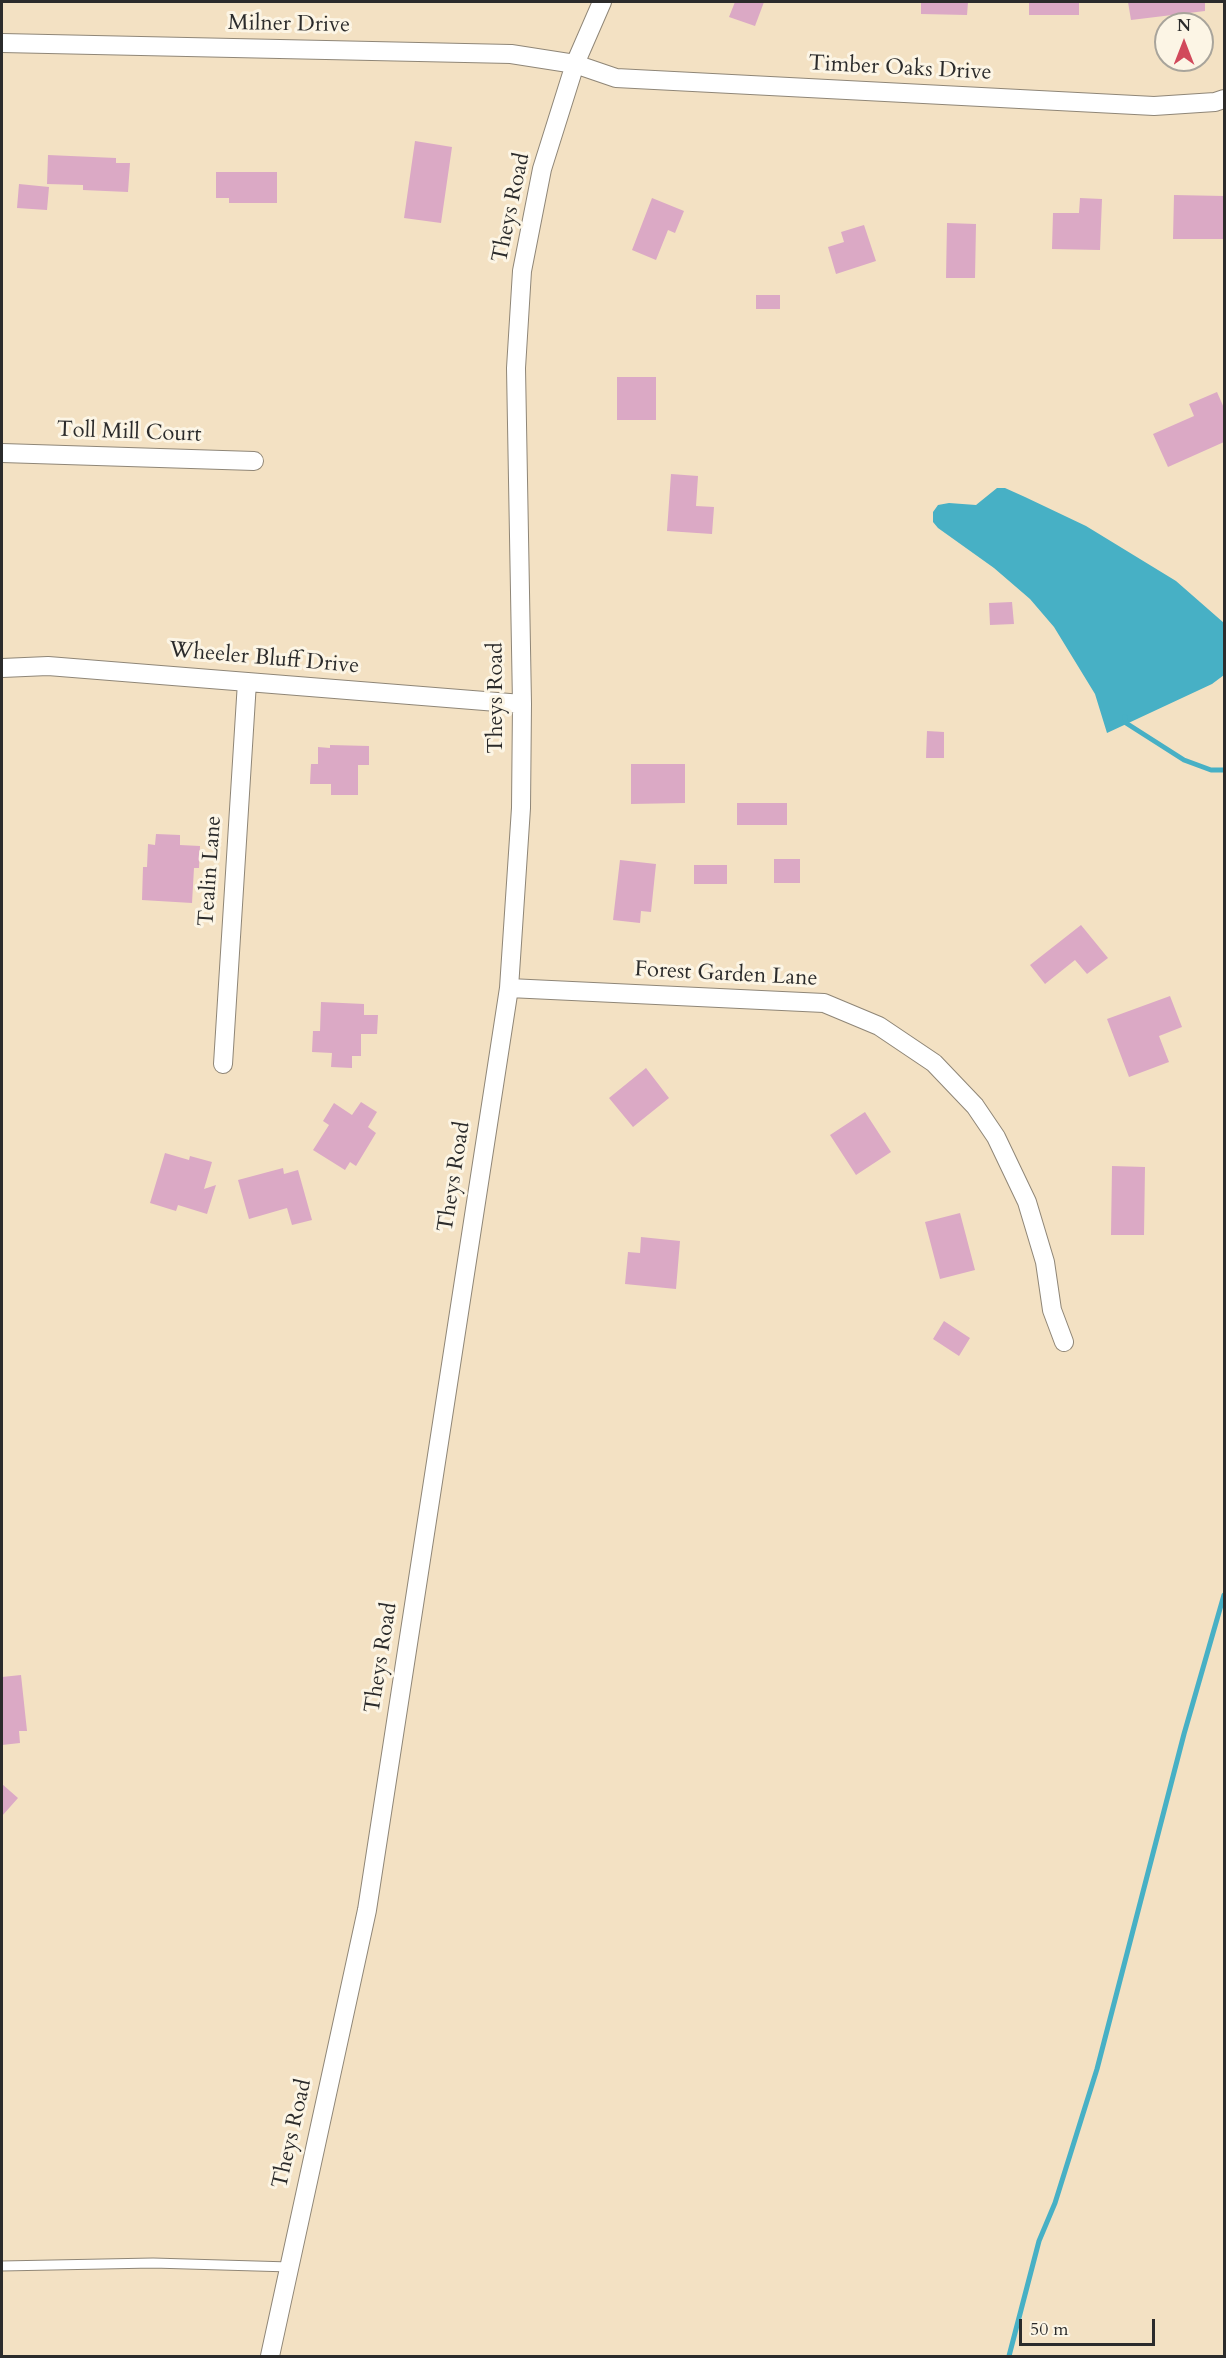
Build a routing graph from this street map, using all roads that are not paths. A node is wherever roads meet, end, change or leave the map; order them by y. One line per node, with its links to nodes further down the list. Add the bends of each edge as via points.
1 (602, 2): 3 (street, Theys Road)
2 (2, 43): 3 (street, Milner Drive, via 511,54)
3 (575, 64): 4 (street, Timber Oaks Drive, via 616,78 1154,106); 9 (street, Theys Road, via 542,169 522,271 516,368)
4 (1224, 99)
5 (2, 453): 6 (street, Toll Mill Court)
6 (254, 461)
7 (2, 668): 8 (street, Wheeler Bluff Drive, via 48,666)
8 (247, 682): 9 (street, Wheeler Bluff Drive); 11 (street, Tealin Lane)
9 (522, 704): 10 (street, Theys Road, via 521,808)
10 (509, 988): 12 (street, Forest Garden Lane, via 824,1003 879,1026 934,1063 975,1106 996,1137 1028,1202 1045,1262 1052,1310); 14 (street, Theys Road, via 367,1910)
11 (223, 1064)
12 (1064, 1342)
13 (2, 2266): 14 (lane, via 153,2263)
14 (290, 2267): 15 (street, Theys Road)
15 (270, 2356)

